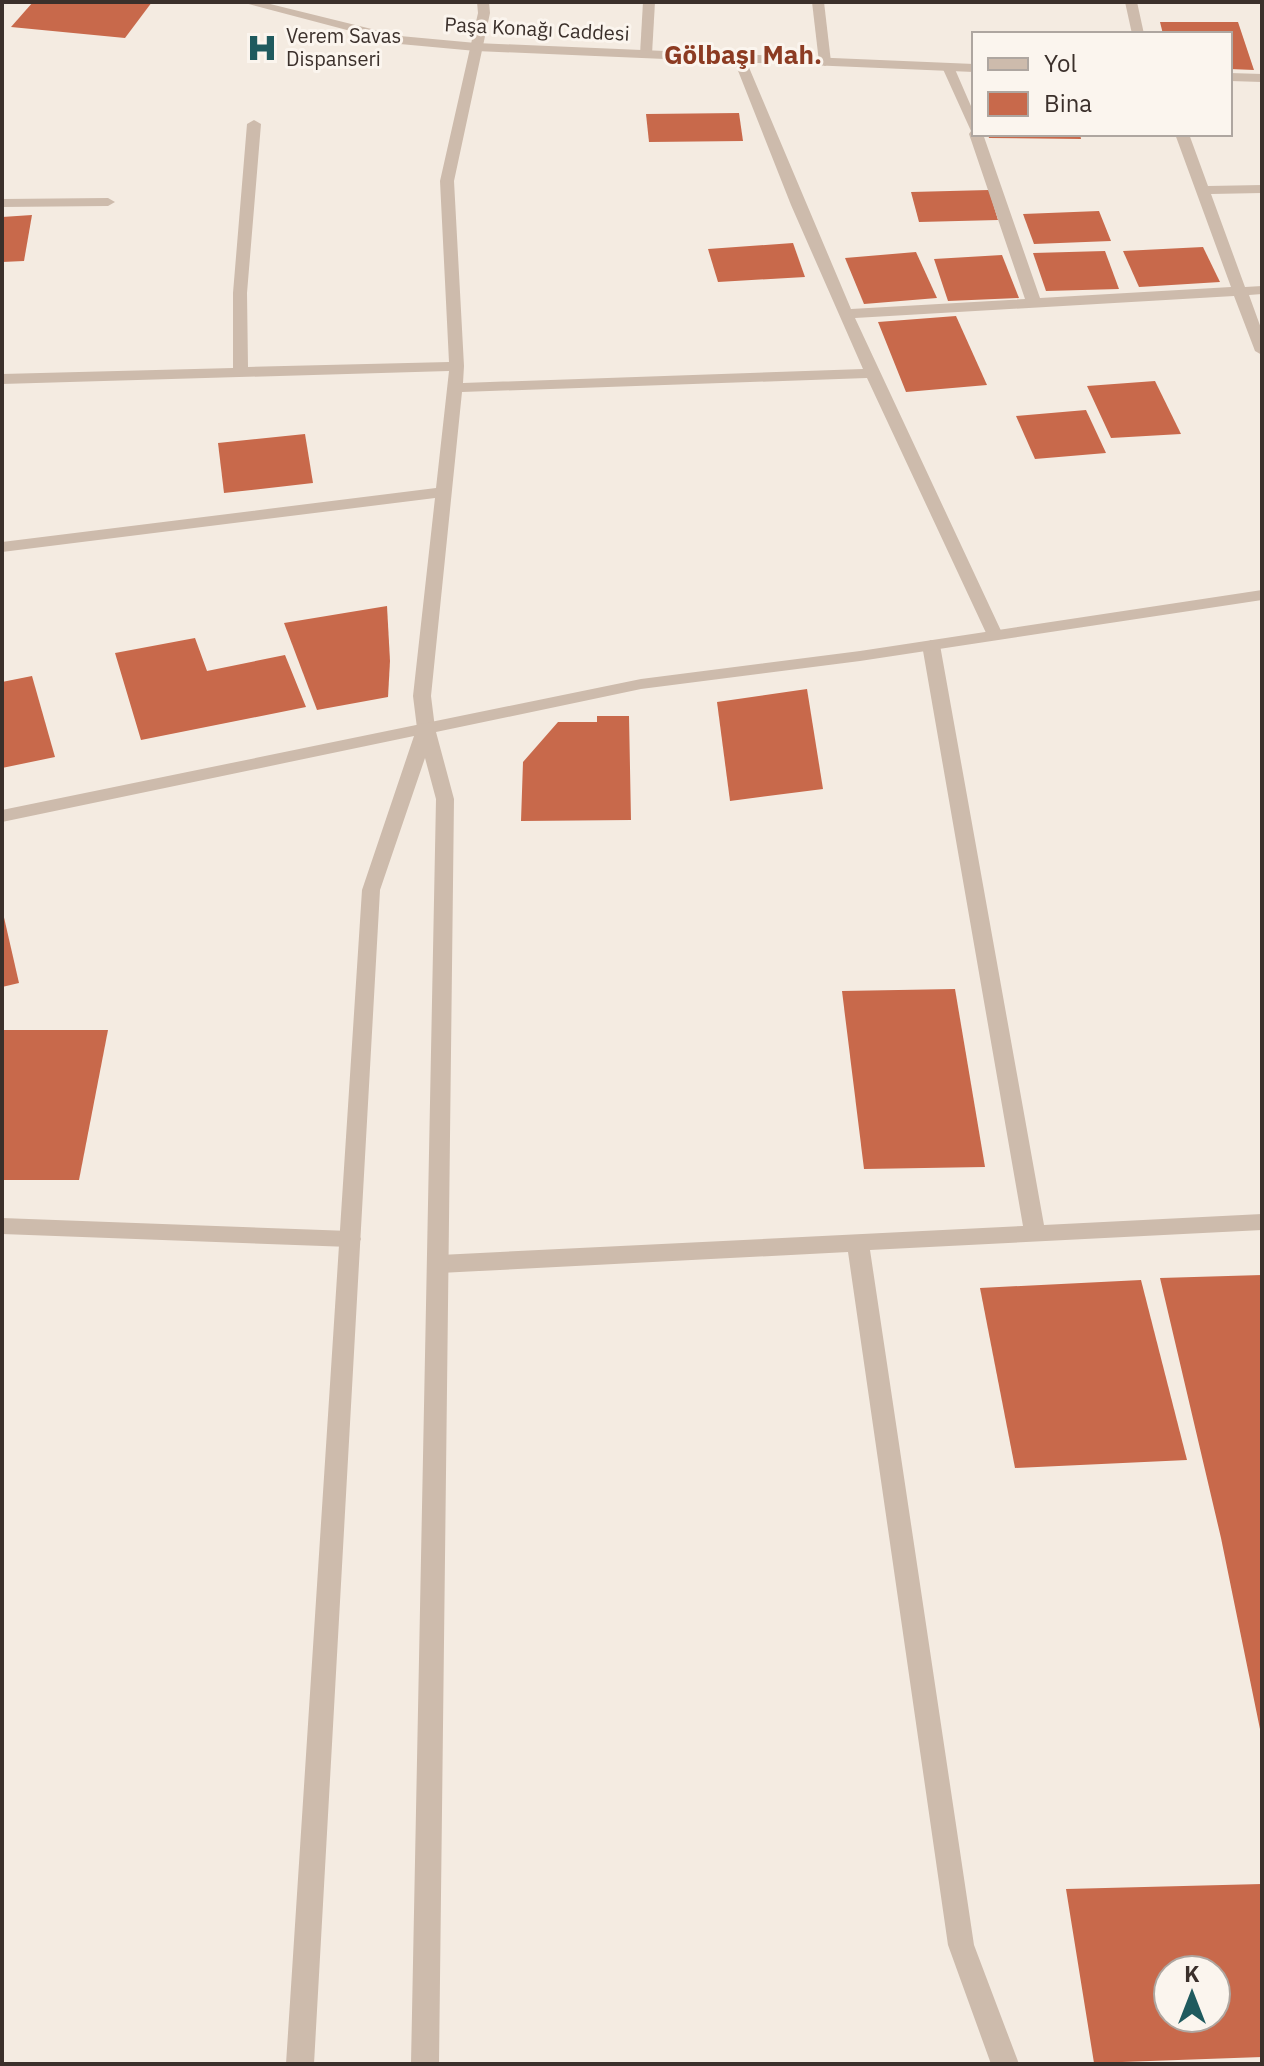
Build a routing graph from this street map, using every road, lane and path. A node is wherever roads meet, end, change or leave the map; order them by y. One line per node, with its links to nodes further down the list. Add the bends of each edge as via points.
1 (247, 2): 7 (street, Paşa Konağı Caddesi, via 400,40)
2 (483, 2): 7 (street)
3 (649, 2): 8 (street)
4 (818, 2): 10 (street)
5 (1131, 2): 6 (street)
6 (1138, 32)
7 (476, 47): 8 (street, Paşa Konağı Caddesi); 28 (street, via 447,181)
8 (646, 54): 9 (street, Paşa Konağı Caddesi)
9 (739, 58): 10 (street, Paşa Konağı Caddesi); 26 (street)
10 (825, 62): 11 (street, Paşa Konağı Caddesi)
11 (948, 67): 12 (street, Paşa Konağı Caddesi); 15 (street)
12 (972, 68)
13 (1232, 77): 14 (street)
14 (1262, 78)
15 (972, 123)
16 (254, 124): 29 (street, via 240,293)
17 (977, 136): 25 (street)
18 (1183, 136): 20 (street)
19 (1262, 189): 20 (street)
20 (1203, 190): 24 (street)
21 (108, 202): 22 (street)
22 (2, 203)
23 (1262, 290): 24 (street)
24 (1239, 291): 25 (street); 27 (street)
25 (1034, 303): 26 (street)
26 (845, 314): 30 (street)
27 (1262, 351)
28 (457, 366): 29 (street); 32 (street)
29 (241, 372): 31 (street)
30 (872, 373): 32 (street); 36 (street)
31 (2, 379)
32 (454, 388): 33 (street)
33 (444, 492): 34 (street); 38 (street, via 422,696)
34 (2, 547)
35 (1262, 595): 36 (street)
36 (995, 635): 37 (street)
37 (931, 645): 38 (street, via 641,684); 42 (street)
38 (426, 728): 39 (street); 43 (street, via 371,890); 45 (street, via 445,799)
39 (2, 816)
40 (1262, 1222): 42 (street)
41 (2, 1226): 43 (street)
42 (1035, 1234): 44 (street)
43 (350, 1239): 46 (street)
44 (858, 1243): 45 (street); 48 (street, via 961,1945)
45 (440, 1264): 47 (street)
46 (300, 2064)
47 (425, 2064)
48 (1005, 2064)

